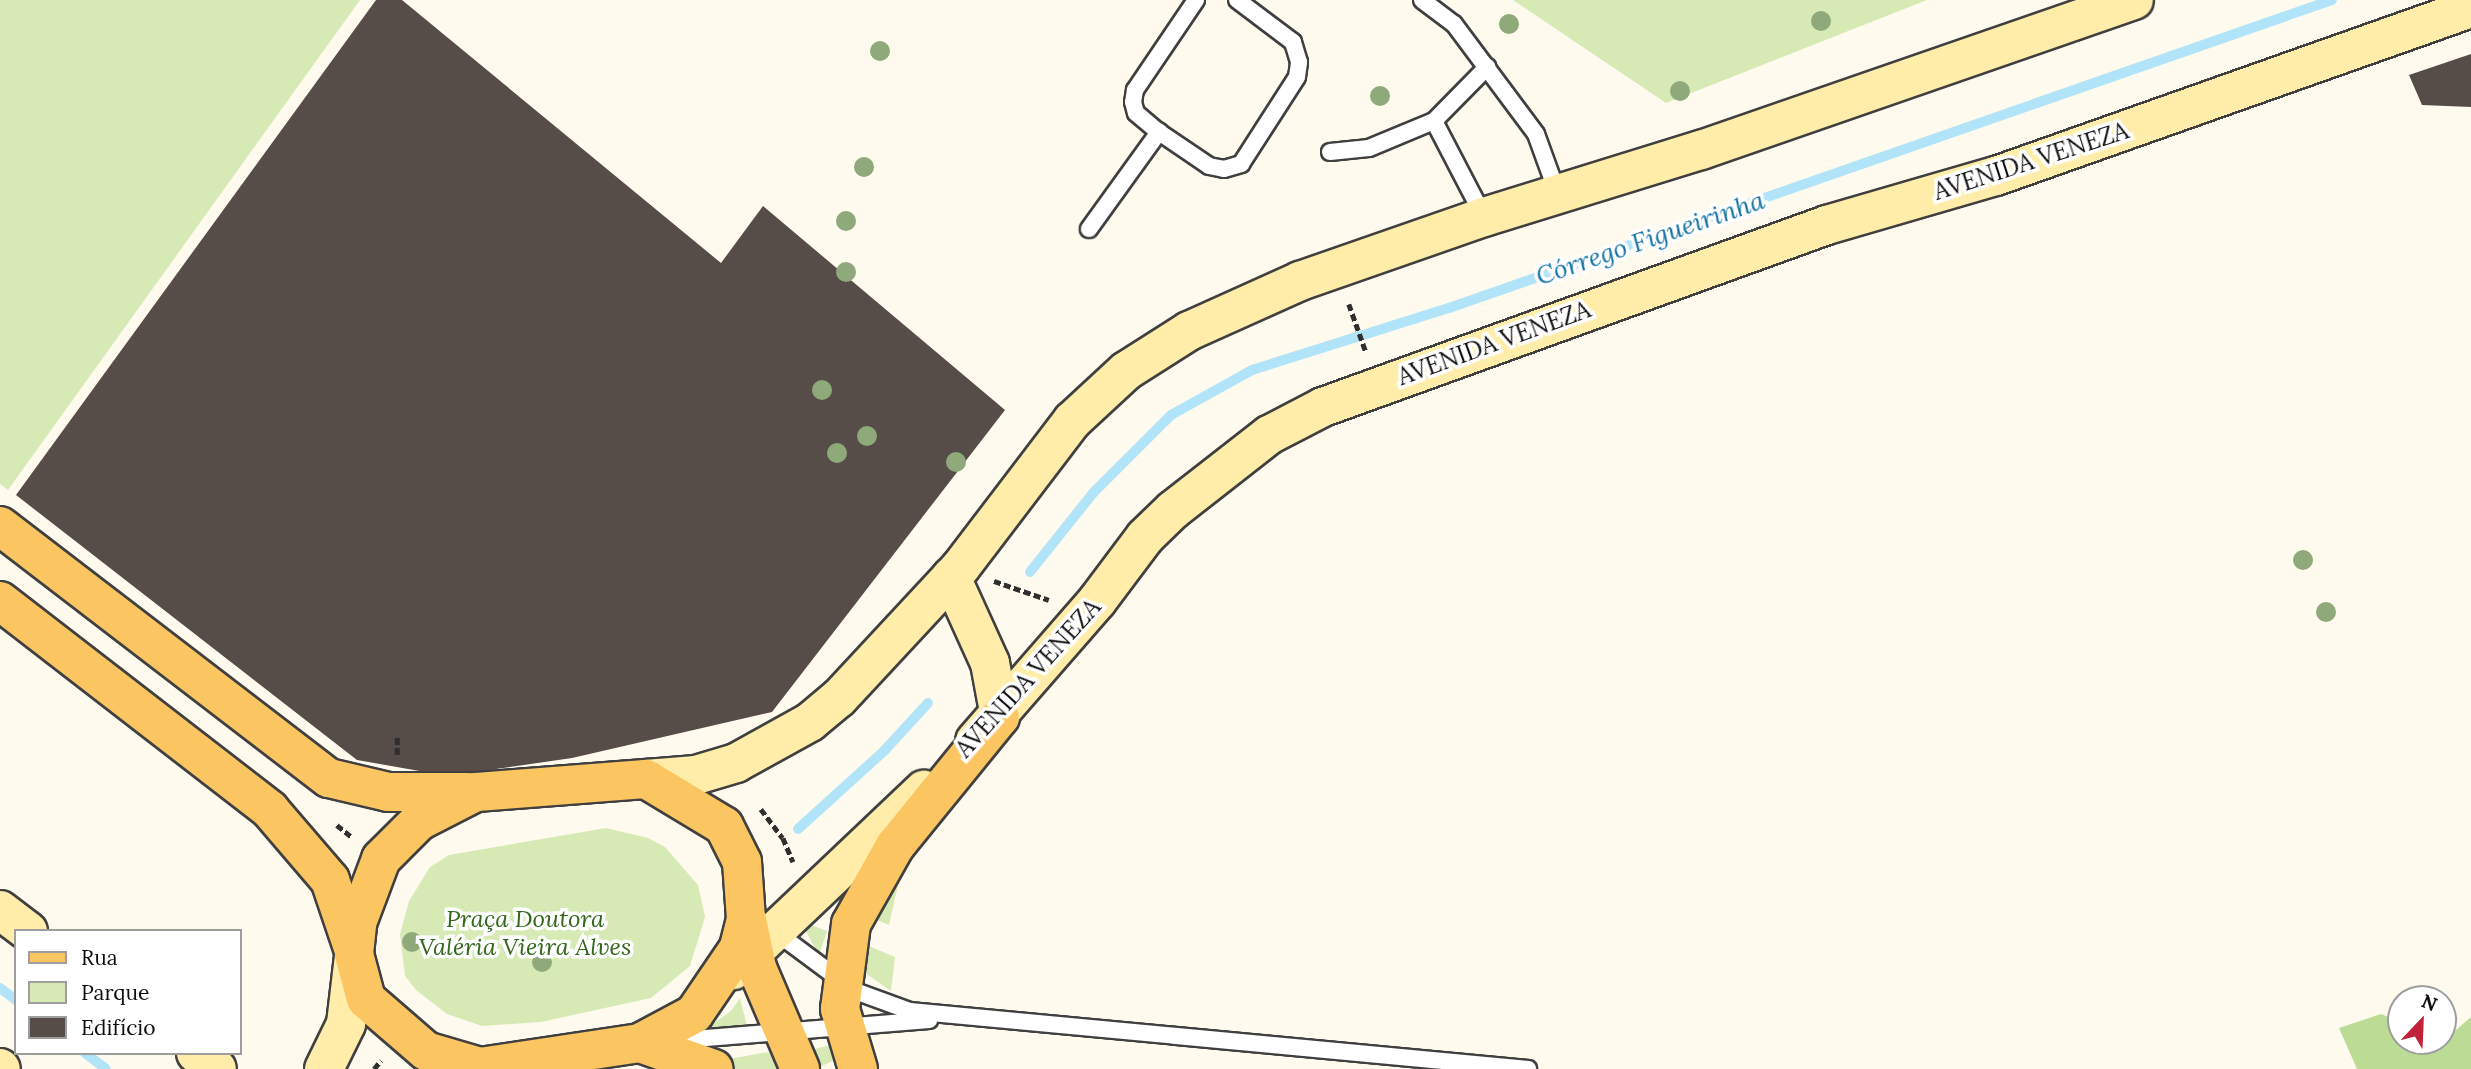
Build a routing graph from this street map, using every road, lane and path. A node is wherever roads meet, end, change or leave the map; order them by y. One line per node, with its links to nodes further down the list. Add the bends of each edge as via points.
1 (1196, 0): 8 (lane, via 1135,90 1136,113)
2 (1237, 0): 8 (lane, via 1293,41 1299,62 1297,77 1241,164 1224,169 1209,166)
3 (1422, 0): 6 (lane, via 1454,24)
4 (2134, 0): 10 (main road, via 1701,150)
5 (2471, 8): 19 (main road, AVENIDA VENEZA, via 1996,176 1827,225 1323,407 1269,435 1173,510 1145,537)
6 (1487, 67): 7 (lane); 10 (lane, via 1536,134)
7 (1434, 121): 9 (lane, via 1369,148); 11 (lane)
8 (1159, 132): 12 (lane)
9 (1330, 152)
10 (1556, 192): 11 (main road)
11 (1483, 217): 16 (main road, via 1300,281 1189,331 1126,371 1072,421)
12 (1089, 229)
13 (1348, 300): 14 (path)
14 (1367, 353)
15 (0, 527): 21 (main road, via 329,778 388,792)
16 (967, 577): 18 (path); 19 (main road); 20 (main road, via 810,722 736,763 696,775)
17 (0, 601): 27 (main road, via 270,810 330,880)
18 (1056, 601)
19 (1000, 718): 25 (main road, AVENIDA VENEZA); 28 (main road, via 874,876 851,924)
20 (646, 779): 21 (main road); 25 (main road, via 724,826 743,862)
21 (476, 792): 27 (main road, via 419,821 381,859 356,923)
22 (761, 809): 23 (path, via 783,838)
23 (797, 873)
24 (0, 910): 26 (main road)
25 (754, 923): 28 (lane); 31 (main road); 32 (main road, via 713,992 694,1014)
26 (26, 929)
27 (354, 954): 34 (main road, via 366,999 414,1044 480,1067); 36 (main road, via 346,1024)
28 (842, 983): 29 (lane, via 887,1005); 30 (main road)
29 (960, 1018): 30 (lane); 40 (lane)
30 (844, 1027): 31 (lane); 39 (main road)
31 (783, 1034): 32 (lane); 38 (main road)
32 (640, 1043): 34 (main road); 37 (main road)
33 (199, 1055): 35 (main road)
34 (512, 1066)
35 (217, 1069)
36 (324, 1069)
37 (714, 1069)
38 (800, 1069)
39 (858, 1069)
40 (1528, 1069)

